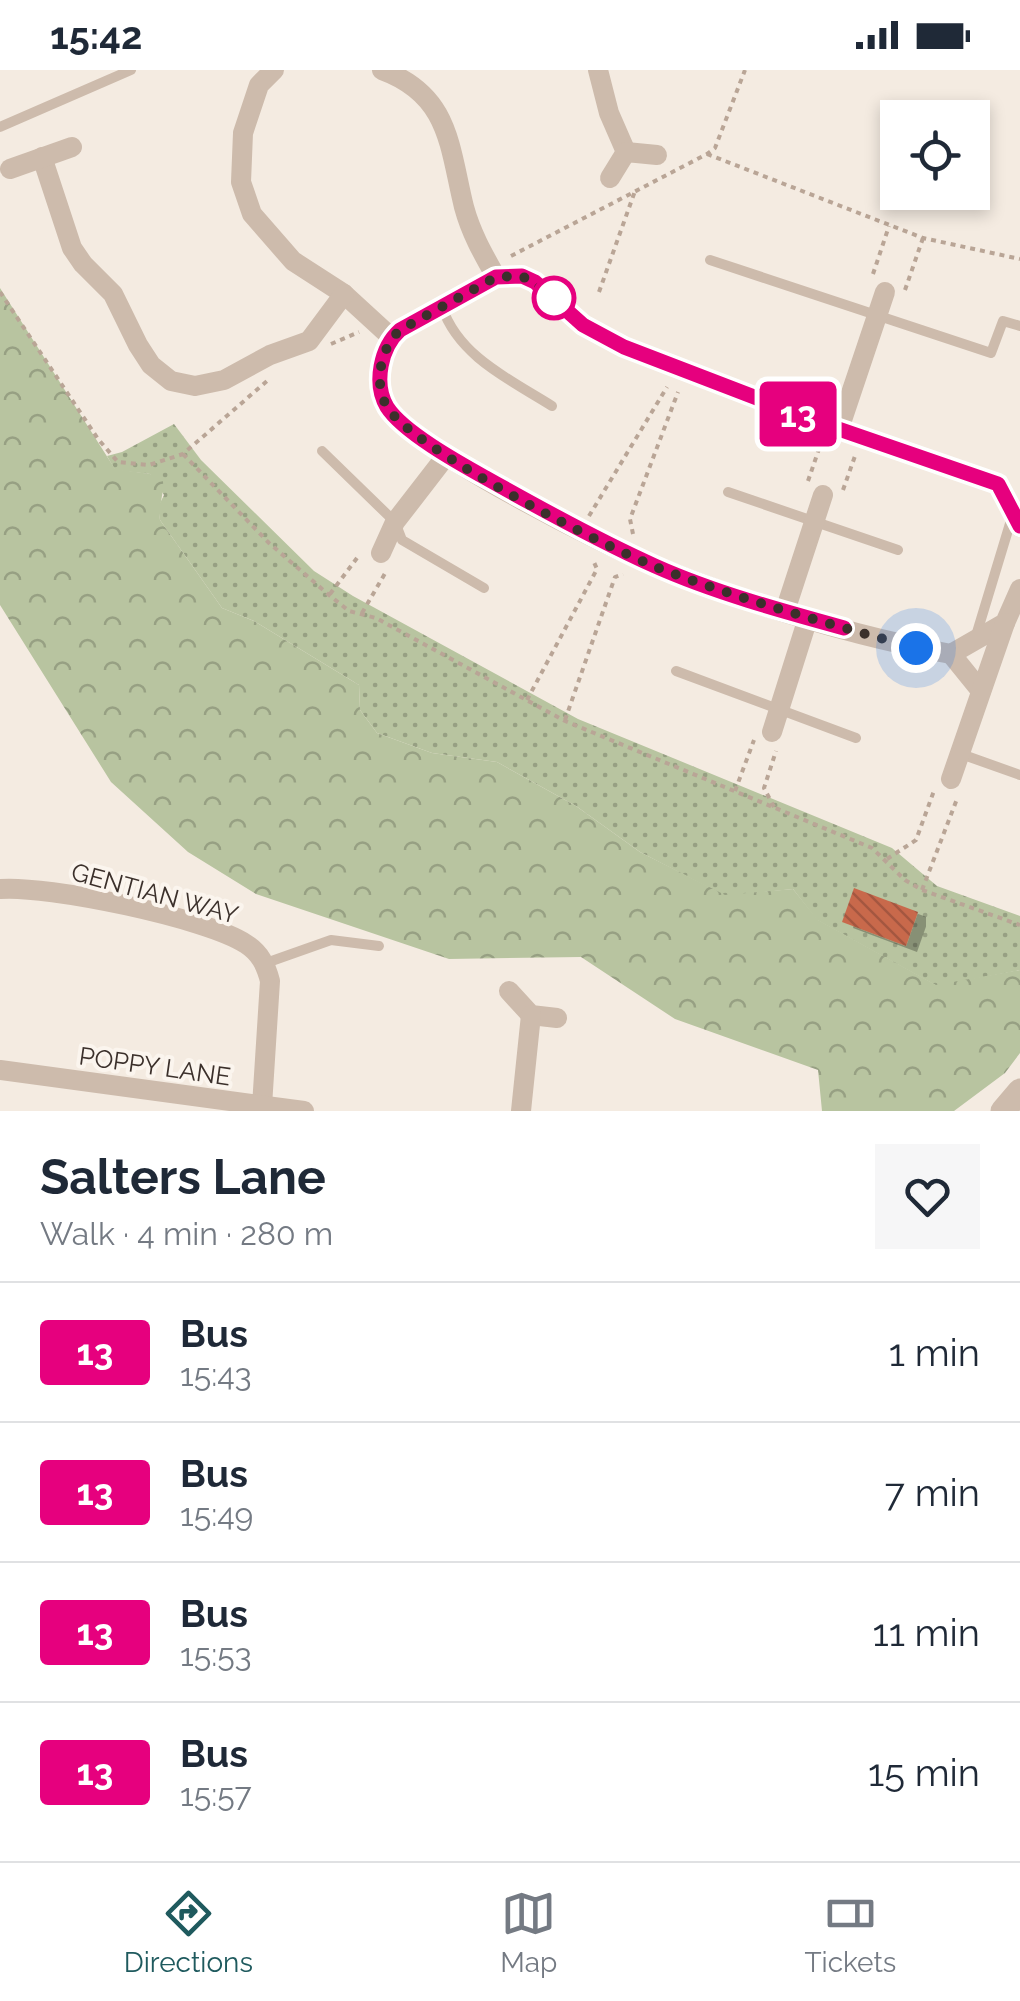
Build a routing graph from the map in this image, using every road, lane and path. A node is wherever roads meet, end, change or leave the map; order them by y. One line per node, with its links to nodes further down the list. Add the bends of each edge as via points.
1 (131, 70): 6 (lane)
2 (274, 70): 22 (street, via 259,85 243,133 241,182 252,214 277,246)
3 (598, 70): 8 (street)
4 (745, 70): 9 (path)
5 (391, 72): 19 (street, via 429,98 446,126 465,210)
6 (0, 128)
7 (72, 147): 11 (street)
8 (626, 152): 10 (street); 13 (street)
9 (707, 154): 14 (path); 15 (path)
10 (657, 155)
11 (42, 158): 12 (street); 22 (street, via 72,248 114,294 151,365 171,381 196,386 224,380 309,341)
12 (10, 169)
13 (610, 178)
14 (635, 190): 19 (path); 20 (path)
15 (889, 225): 16 (path); 21 (path, via 869,287)
16 (923, 238): 17 (path); 21 (path, via 903,296)
17 (1020, 259)
18 (710, 260): 24 (lane)
19 (492, 271): 23 (street); 30 (street, via 535,282 583,325 624,347)
20 (599, 292)
21 (885, 292): 24 (street)
22 (344, 294): 26 (street)
23 (442, 307): 26 (street); 29 (lane, via 468,349)
24 (877, 315): 25 (lane, via 992,352 1003,321); 30 (street)
25 (1020, 326)
26 (392, 338): 33 (street, via 380,372 388,408)
27 (667, 388): 37 (path)
28 (678, 392): 41 (path, via 630,519)
29 (552, 406)
30 (838, 428): 34 (street)
31 (322, 451): 40 (lane)
32 (183, 454): 48 (path)
33 (446, 456): 40 (street); 49 (street, via 658,568)
34 (1011, 483): 38 (street)
35 (728, 492): 39 (lane)
36 (823, 495): 39 (street)
37 (588, 517)
38 (1017, 519): 53 (lane)
39 (814, 521): 42 (lane); 49 (street)
40 (395, 522): 43 (street); 46 (lane, via 402,540)
41 (634, 539)
42 (898, 550)
43 (380, 553): 48 (path, via 369,543); 50 (path, via 393,562)
44 (591, 556): 57 (path, via 597,568)
45 (628, 572): 59 (path, via 616,577)
46 (484, 588)
47 (1019, 593): 52 (street)
48 (329, 594): 50 (path)
49 (785, 611): 51 (street)
50 (362, 613): 57 (path)
51 (808, 618): 54 (street); 58 (street)
52 (1005, 623): 53 (street); 56 (street)
53 (974, 641): 54 (street)
54 (951, 654): 56 (street)
55 (676, 671): 58 (lane)
56 (982, 691): 62 (street)
57 (527, 700): 59 (path)
58 (779, 710): 60 (street); 61 (lane)
59 (565, 720): 65 (path)
60 (772, 732): 65 (path, via 758,727); 66 (path, via 781,736 764,788)
61 (856, 738)
62 (961, 754): 63 (lane); 64 (street)
63 (1020, 775)
64 (951, 779): 67 (path, via 939,776 916,840); 69 (path, via 962,783)
65 (735, 792): 66 (path)
66 (775, 809): 67 (path)
67 (887, 860): 69 (path)
68 (0, 889): 72 (street, GENTIAN WAY, via 71,894 224,932)
69 (922, 890): 70 (path)
70 (1020, 925)
71 (379, 946): 72 (lane, via 331,940)
72 (266, 963): 79 (street)
73 (509, 991): 74 (street)
74 (531, 1016): 75 (street); 81 (street)
75 (557, 1018)
76 (0, 1070): 78 (street, POPPY LANE)
77 (1020, 1092): 82 (street)
78 (179, 1102): 79 (street, POPPY LANE)
79 (262, 1106): 80 (street, POPPY LANE)
80 (304, 1111)
81 (520, 1111)
82 (1003, 1111)

